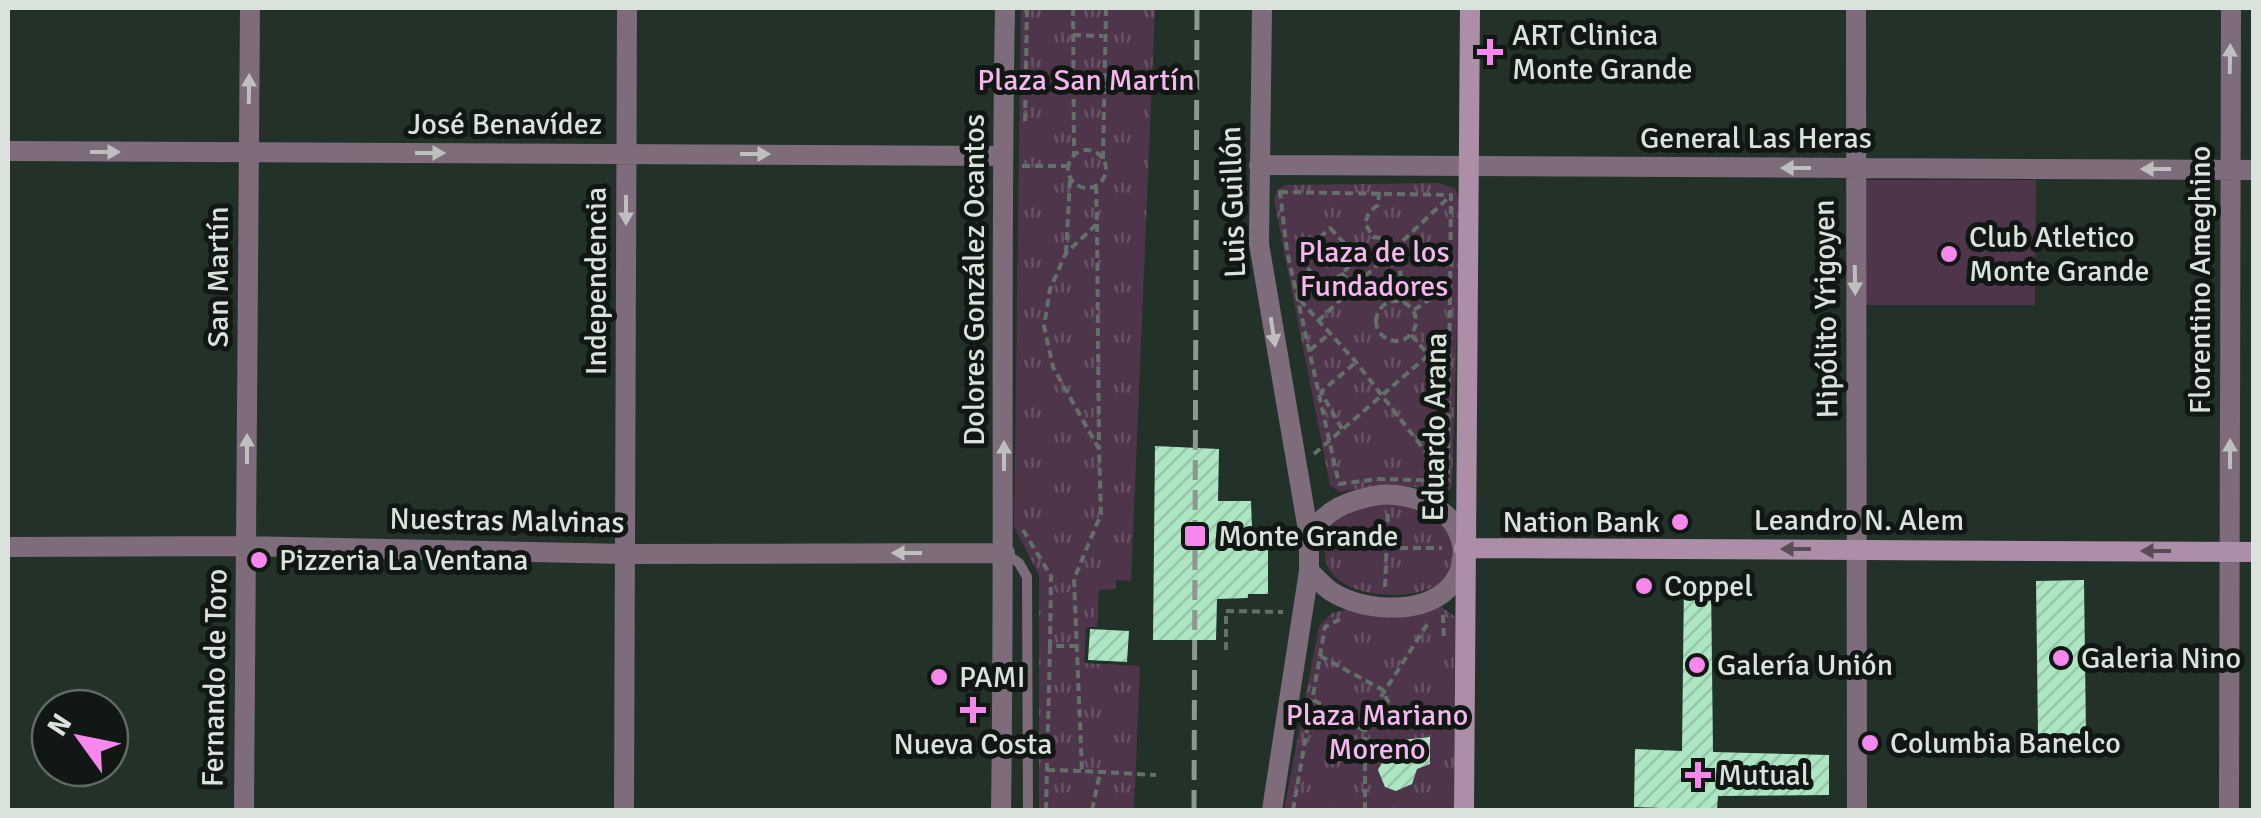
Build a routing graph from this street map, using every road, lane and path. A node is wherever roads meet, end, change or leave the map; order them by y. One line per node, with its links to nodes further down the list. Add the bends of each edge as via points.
1 (250, 8): 13 (street, San Martín, one-way to 1)
2 (627, 8): 14 (street, Independencia)
3 (1005, 8): 17 (street, Dolores González Ocantos)
4 (1073, 8): 10 (path)
5 (1106, 8): 11 (path)
6 (1262, 8): 18 (street, Luis Guillón)
7 (1470, 8): 20 (main road, Eduardo Arana)
8 (1856, 8): 21 (street, Hipólito Yrigoyen)
9 (2230, 8): 22 (street, Florentino Ameghino, one-way to 9)
10 (1073, 35): 11 (path); 15 (path)
11 (1105, 36): 16 (path)
12 (8, 151): 13 (street, José Benavídez, one-way to 13)
13 (249, 153): 14 (street, José Benavídez, one-way to 14); 56 (street, San Martín, one-way to 13)
14 (626, 154): 17 (street, José Benavídez, one-way to 17); 64 (street, Independencia, one-way to 64)
15 (1074, 155): 16 (path, via 1092,151); 19 (path)
16 (1103, 159): 25 (path, via 1104,177)
17 (1002, 161): 19 (path); 63 (street, Dolores González Ocantos, one-way to 17)
18 (1258, 165): 20 (street, General Las Heras); 49 (street, Luis Guillón, one-way to 49, via 1259,244)
19 (1068, 166): 24 (path)
20 (1468, 166): 21 (street, General Las Heras, one-way to 20); 50 (main road, Eduardo Arana)
21 (1854, 168): 22 (street, General Las Heras, one-way to 21); 60 (street, Hipólito Yrigoyen, one-way to 60)
22 (2229, 170): 23 (street, General Las Heras); 61 (street, Florentino Ameghino, one-way to 22)
23 (2254, 170)
24 (1070, 179): 25 (path, via 1079,187); 30 (path)
25 (1096, 186): 28 (path)
26 (1378, 192): 27 (path); 29 (path, via 1367,228); 34 (path, via 1280,192)
27 (1451, 195): 29 (path); 32 (path)
28 (1097, 224): 30 (path); 48 (path)
29 (1397, 246): 33 (path); 35 (path)
30 (1066, 253): 48 (path, via 1044,326 1052,367)
31 (1341, 273): 31 (path, via 1358,258 1330,228 1298,258 1326,288); 33 (path)
32 (1452, 284): 36 (path); 40 (path)
33 (1354, 286): 37 (path)
34 (1297, 296): 37 (path); 41 (path)
35 (1404, 302): 36 (path); 39 (path, via 1386,304 1377,327 1392,340)
36 (1414, 310): 39 (path)
37 (1318, 321): 38 (path)
38 (1329, 334): 41 (path); 43 (path)
39 (1411, 334): 42 (path)
40 (1451, 335): 42 (path); 50 (path)
41 (1308, 351): 44 (path)
42 (1429, 354): 45 (path)
43 (1356, 362): 44 (path); 45 (path)
44 (1320, 392): 46 (path); 47 (path)
45 (1382, 395): 46 (path); 50 (path)
46 (1342, 429): 47 (path)
47 (1328, 442): 49 (path); 50 (path, via 1339,484)
48 (1099, 449): 73 (path, via 1101,514 1074,579)
49 (1296, 472): 55 (street, Luis Guillón)
50 (1456, 482): 59 (main road, Eduardo Arana)
51 (1388, 507): 52 (path); 53 (path); 58 (path)
52 (1396, 507)
53 (1376, 509)
54 (1020, 526): 72 (path, via 1052,576)
55 (1309, 536): 59 (street, via 1343,504 1387,494 1444,512 1459,530); 65 (street, Luis Guillón)
56 (246, 546): 57 (street, Nuestras Malvinas); 64 (street, Nuestras Malvinas); 84 (street, Fernando de Toro)
57 (8, 547)
58 (1386, 548): 59 (path); 66 (path)
59 (1459, 548): 60 (main road, Leandro N. Alem, one-way to 59); 65 (street, via 1457,575 1443,593 1408,606 1351,600); 93 (main road, Eduardo Arana)
60 (1858, 550): 61 (main road, Leandro N. Alem, one-way to 60); 94 (street, Hipólito Yrigoyen)
61 (2230, 552): 62 (main road, Leandro N. Alem); 95 (street, Florentino Ameghino)
62 (2254, 552)
63 (1005, 553): 64 (street, Nuestras Malvinas, one-way to 64); 86 (street, Dolores González Ocantos); 87 (lane, via 1027,576)
64 (626, 554): 85 (street, Independencia)
65 (1309, 572): 71 (street, Luis Guillón)
66 (1384, 592)
67 (1444, 615): 68 (path)
68 (1433, 616): 70 (path); 76 (path)
69 (1343, 617): 75 (path, via 1325,627)
70 (1416, 617)
71 (1298, 640): 74 (path, via 1286,612 1226,611); 75 (path); 90 (street, Luis Guillón)
72 (1050, 646): 73 (path); 80 (path)
73 (1077, 646): 81 (path)
74 (1226, 650)
75 (1320, 656): 76 (path); 77 (path)
76 (1383, 690): 78 (path, via 1391,709 1403,716); 79 (path)
77 (1311, 698): 79 (path); 91 (path)
78 (1446, 726)
79 (1365, 731): 92 (path)
80 (1047, 770): 81 (path); 88 (path)
81 (1082, 771): 82 (path)
82 (1100, 773): 83 (path); 89 (path)
83 (1156, 775)
84 (244, 810)
85 (624, 810)
86 (1000, 810)
87 (1028, 810)
88 (1046, 810)
89 (1092, 810)
90 (1272, 810)
91 (1294, 810)
92 (1365, 810)
93 (1464, 810)
94 (1857, 810)
95 (2230, 810)

